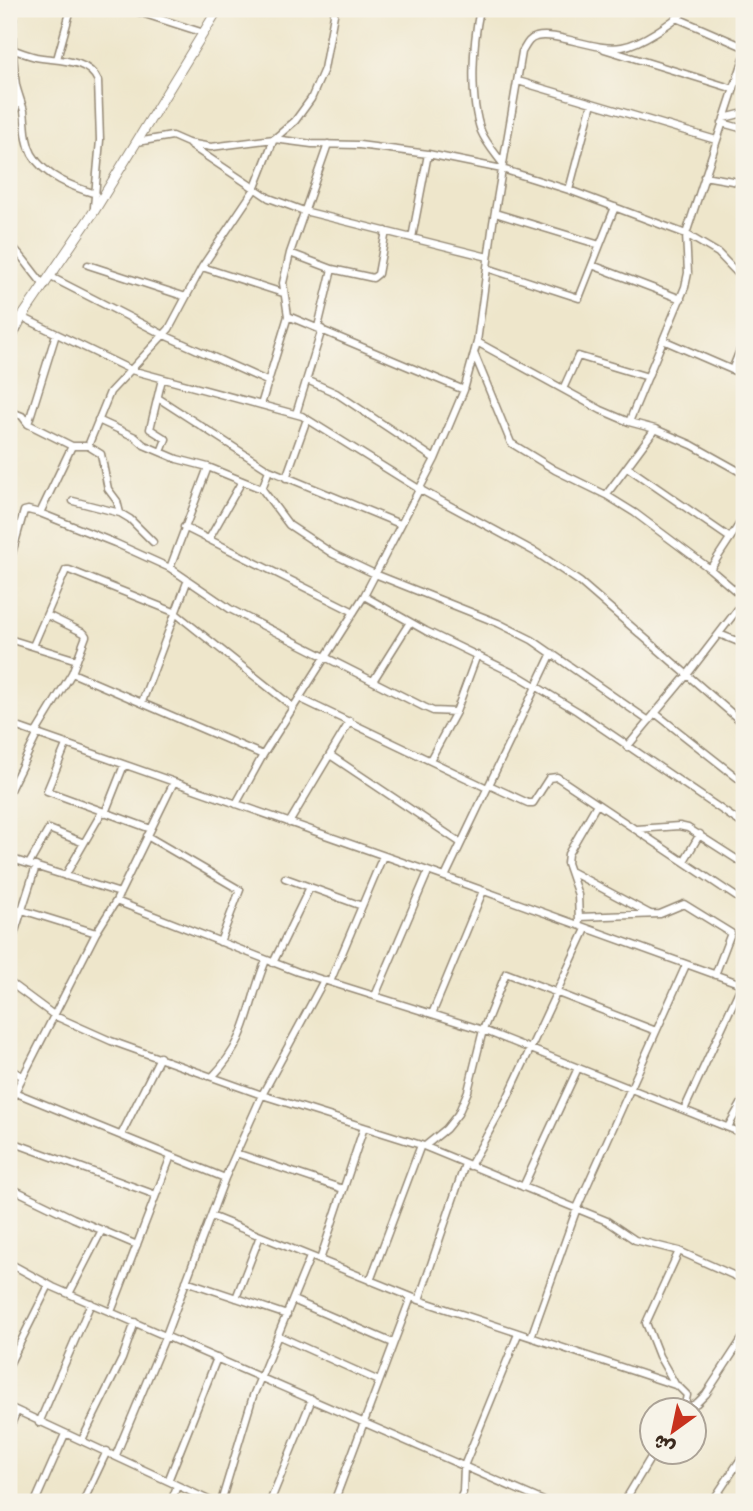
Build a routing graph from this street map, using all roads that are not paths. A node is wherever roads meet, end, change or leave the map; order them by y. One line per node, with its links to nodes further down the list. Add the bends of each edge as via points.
1 (14, 9): 14 (street)
2 (71, 9): 15 (street)
3 (129, 9): 9 (street)
4 (158, 9): 9 (street)
5 (218, 9): 11 (street)
6 (335, 9): 26 (street, via 324,69 311,99)
7 (480, 9): 32 (street, via 473,62 477,112 486,141)
8 (687, 9): 10 (street)
9 (156, 18): 11 (street)
10 (677, 19): 12 (street, via 622,47); 13 (street)
11 (204, 33): 28 (street)
12 (599, 47): 17 (street, via 535,37 522,52); 19 (street)
13 (744, 47)
14 (12, 49): 15 (street, via 39,58); 18 (street)
15 (57, 58): 37 (street, via 89,69 98,81)
16 (744, 58): 19 (street)
17 (517, 81): 21 (street); 32 (street)
18 (13, 88): 20 (street)
19 (734, 89): 23 (street)
20 (19, 96): 24 (street); 37 (street, via 33,155 58,178)
21 (592, 103): 27 (street); 36 (street)
22 (744, 113): 23 (street)
23 (723, 120): 25 (street); 27 (street)
24 (9, 129)
25 (744, 129)
26 (274, 139): 29 (street, via 222,147); 30 (street); 35 (street)
27 (716, 140): 33 (street)
28 (137, 142): 29 (street, via 172,136); 40 (street)
29 (188, 144): 35 (street)
30 (328, 144): 31 (street); 39 (street)
31 (428, 154): 32 (street); 44 (street)
32 (503, 167): 36 (street); 41 (street)
33 (704, 176): 34 (street); 43 (street)
34 (744, 184)
35 (254, 190): 39 (street); 51 (street)
36 (569, 190): 38 (street)
37 (96, 194): 40 (street)
38 (615, 206): 43 (street); 46 (street)
39 (304, 211): 42 (street); 47 (street)
40 (93, 213): 54 (street)
41 (495, 213): 46 (street); 48 (street)
42 (386, 231): 44 (street); 53 (street, via 376,277)
43 (685, 234): 55 (street, via 718,253); 59 (street, via 688,273)
44 (412, 238): 48 (street)
45 (9, 244): 56 (street)
46 (600, 245): 50 (street)
47 (290, 253): 53 (street); 57 (street)
48 (488, 257): 52 (street)
49 (88, 265): 58 (street)
50 (592, 265): 52 (street, via 577,299); 59 (street)
51 (202, 267): 57 (street); 58 (street)
52 (487, 268): 68 (street)
53 (332, 269): 62 (street)
54 (51, 276): 56 (street); 64 (street)
55 (744, 280)
56 (45, 286): 61 (street)
57 (283, 293): 60 (street)
58 (186, 297): 64 (street)
59 (681, 299): 65 (street)
60 (288, 316): 62 (street); 76 (street)
61 (22, 317): 63 (street); 67 (street)
62 (320, 328): 75 (street); 78 (street)
63 (56, 334): 70 (street); 86 (street)
64 (164, 335): 70 (street); 76 (street)
65 (663, 340): 71 (street); 73 (street)
66 (744, 340): 71 (street)
67 (9, 342)
68 (477, 342): 69 (street); 77 (street)
69 (474, 353): 78 (street); 100 (street, via 511,443)
70 (131, 370): 74 (street); 84 (street, via 110,392)
71 (732, 370): 72 (street)
72 (744, 375)
73 (648, 377): 77 (street, via 578,356); 85 (street)
74 (162, 379): 79 (street); 80 (street)
75 (307, 380): 82 (street); 91 (street, via 335,393)
76 (269, 382): 80 (street)
77 (563, 389): 85 (street)
78 (464, 390): 91 (street)
79 (158, 398): 90 (street, via 150,429 166,439); 94 (street)
80 (261, 405): 82 (street)
81 (9, 411): 86 (street)
82 (296, 414): 83 (street)
83 (307, 419): 96 (street); 99 (street)
84 (98, 420): 89 (street); 90 (street)
85 (629, 422): 87 (street)
86 (28, 424): 88 (street)
87 (655, 429): 93 (street); 95 (street)
88 (72, 446): 89 (street); 102 (street)
89 (88, 446): 103 (street, via 100,454 108,489)
90 (161, 452): 92 (street)
91 (435, 459): 99 (street)
92 (208, 467): 97 (street); 106 (street)
93 (627, 467): 100 (street); 107 (street)
94 (269, 470): 96 (street); 98 (street)
95 (744, 474)
96 (286, 478): 105 (street)
97 (242, 481): 98 (street); 108 (street)
98 (262, 489): 113 (street, via 290,527)
99 (419, 489): 105 (street); 130 (street, via 537,553 580,582)
100 (606, 495): 112 (street)
101 (73, 500): 103 (street)
102 (40, 513): 110 (street, via 24,511); 111 (street)
103 (120, 513): 109 (street)
104 (744, 517): 107 (street)
105 (400, 524): 113 (street)
106 (184, 527): 108 (street); 111 (street)
107 (730, 538): 112 (street)
108 (209, 539): 118 (street)
109 (153, 542)
110 (9, 565)
111 (170, 568): 114 (street)
112 (710, 569): 116 (street)
113 (375, 574): 115 (street); 125 (street, via 498,623)
114 (187, 582): 117 (street); 127 (street)
115 (364, 596): 118 (street); 120 (street)
116 (744, 599): 121 (street)
117 (174, 612): 119 (street, via 67,570); 134 (street); 135 (street)
118 (354, 612): 127 (street)
119 (47, 615): 124 (street); 128 (street, via 86,634)
120 (410, 622): 126 (street); 131 (street)
121 (719, 634): 123 (street); 130 (street)
122 (9, 639): 124 (street)
123 (744, 645)
124 (33, 646): 128 (street)
125 (552, 653): 132 (street); 139 (street)
126 (477, 655): 132 (street); 136 (street)
127 (326, 657): 131 (street); 133 (street)
128 (77, 660): 129 (street)
129 (72, 673): 134 (street); 142 (street)
130 (687, 675): 137 (street); 141 (street)
131 (373, 681): 136 (street, via 429,710)
132 (536, 686): 144 (street); 151 (street)
133 (299, 698): 135 (street); 138 (street)
134 (142, 702): 145 (street)
135 (293, 707): 145 (street)
136 (456, 712): 147 (street)
137 (655, 713): 139 (street); 150 (street)
138 (350, 721): 146 (street); 147 (street)
139 (649, 721): 144 (street)
140 (9, 724): 142 (street)
141 (744, 724)
142 (36, 734): 143 (street); 152 (street)
143 (66, 745): 148 (street); 155 (street, via 46,790)
144 (627, 747): 157 (street)
145 (262, 755): 153 (street)
146 (330, 755): 156 (street); 162 (street)
147 (430, 760): 151 (street)
148 (124, 765): 149 (street); 155 (street)
149 (174, 782): 153 (street); 159 (street)
150 (744, 783)
151 (488, 786): 154 (street, via 533,803 553,776); 162 (street)
152 (10, 787)
153 (236, 804): 156 (street)
154 (597, 804): 158 (street); 168 (street, via 570,849)
155 (103, 813): 159 (street); 161 (street)
156 (289, 823): 163 (street)
157 (744, 825)
158 (635, 829): 160 (street, via 679,826); 165 (street)
159 (149, 833): 175 (street); 185 (street, via 240,890)
160 (700, 834): 165 (street); 166 (street)
161 (84, 843): 167 (street, via 49,829); 170 (street)
162 (461, 843): 171 (street)
163 (383, 856): 169 (street); 179 (street)
164 (9, 859): 167 (street)
165 (684, 861): 177 (street)
166 (744, 864)
167 (33, 865): 170 (street); 180 (street)
168 (569, 870): 181 (street); 182 (street, via 578,895)
169 (428, 872): 171 (street); 194 (street)
170 (65, 876): 175 (street)
171 (445, 877): 174 (street)
172 (285, 878): 173 (street)
173 (310, 887): 179 (street); 187 (street)
174 (483, 891): 183 (street); 195 (street)
175 (120, 893): 176 (street)
176 (116, 901): 184 (street); 185 (street)
177 (744, 902)
178 (9, 906): 180 (street)
179 (362, 906): 190 (street)
180 (22, 910): 184 (street); 186 (street)
181 (652, 915): 182 (street); 189 (street, via 682,903 728,930 731,937)
182 (579, 917): 183 (street)
183 (583, 928): 188 (street); 193 (street)
184 (96, 933): 196 (street)
185 (220, 942): 187 (street)
186 (9, 950)
187 (269, 962): 190 (street); 204 (street, via 240,1041)
188 (685, 965): 189 (street); 198 (street)
189 (715, 975): 192 (street)
190 (327, 981): 194 (street); 207 (street)
191 (9, 982): 196 (street)
192 (743, 985): 210 (street)
193 (555, 992): 197 (street, via 506,973); 198 (street); 199 (street)
194 (375, 996): 195 (street)
195 (432, 1014): 197 (street)
196 (55, 1016): 200 (street); 203 (street)
197 (483, 1030): 199 (street); 216 (street, via 458,1114)
198 (656, 1031): 205 (street)
199 (531, 1049): 201 (street); 219 (street)
200 (160, 1058): 204 (street); 214 (street)
201 (578, 1068): 205 (street); 222 (street)
202 (9, 1069): 203 (street)
203 (22, 1076): 206 (street)
204 (213, 1076): 207 (street)
205 (630, 1089): 210 (street); 225 (street)
206 (14, 1092): 209 (street); 214 (street)
207 (262, 1094): 211 (street); 217 (street)
208 (744, 1099): 212 (street)
209 (9, 1104)
210 (684, 1110): 212 (street)
211 (364, 1127): 216 (street); 223 (street)
212 (728, 1127): 213 (street)
213 (744, 1134)
214 (121, 1135): 218 (street)
215 (9, 1141): 224 (street)
216 (423, 1146): 219 (street); 236 (street)
217 (236, 1153): 220 (street); 223 (street)
218 (171, 1156): 220 (street); 224 (street)
219 (468, 1165): 222 (street); 242 (street)
220 (225, 1178): 226 (street)
221 (9, 1187): 227 (street)
222 (523, 1187): 225 (street)
223 (343, 1189): 232 (street)
224 (156, 1195): 229 (street)
225 (577, 1208): 230 (street, via 635,1240); 251 (street)
226 (211, 1216): 228 (street); 235 (street)
227 (102, 1230): 229 (street); 238 (street)
228 (260, 1236): 231 (street); 239 (street)
229 (137, 1245): 244 (street)
230 (680, 1251): 234 (street); 257 (street, via 646,1324)
231 (310, 1257): 232 (street); 241 (street)
232 (320, 1260): 236 (street)
233 (9, 1263): 237 (street)
234 (744, 1280)
235 (186, 1281): 239 (street); 248 (street)
236 (370, 1281): 240 (street)
237 (49, 1285): 238 (street); 254 (street)
238 (69, 1294): 243 (street)
239 (236, 1297): 245 (street)
240 (411, 1297): 242 (street); 252 (street)
241 (293, 1300): 245 (street); 252 (street)
242 (419, 1300): 247 (street)
243 (91, 1303): 244 (street); 264 (street)
244 (111, 1312): 246 (street)
245 (287, 1315): 249 (street)
246 (135, 1322): 248 (street); 267 (street)
247 (518, 1334): 251 (street); 271 (street)
248 (166, 1335): 253 (street); 270 (street)
249 (279, 1336): 255 (street); 256 (street)
250 (744, 1336): 259 (street)
251 (531, 1337): 257 (street)
252 (393, 1343): 256 (street)
253 (217, 1358): 255 (street); 273 (street)
254 (9, 1365)
255 (262, 1376): 260 (street); 279 (street)
256 (379, 1381): 263 (street)
257 (674, 1384): 258 (street)
258 (687, 1396)
259 (704, 1396)
260 (312, 1399): 263 (street); 280 (street)
261 (9, 1407): 262 (street)
262 (16, 1411): 264 (street); 265 (street)
263 (363, 1422): 271 (street); 281 (street)
264 (39, 1423): 266 (street)
265 (9, 1429)
266 (65, 1434): 267 (street); 275 (street)
267 (82, 1440): 268 (street)
268 (107, 1451): 270 (street); 276 (street)
269 (744, 1454): 285 (street)
270 (116, 1455): 273 (street)
271 (464, 1466): 282 (street); 283 (street)
272 (645, 1466): 284 (street)
273 (168, 1480): 274 (street)
274 (177, 1486): 277 (street); 278 (street)
275 (35, 1502)
276 (83, 1502)
277 (171, 1502)
278 (214, 1502)
279 (221, 1502)
280 (271, 1502)
281 (334, 1502)
282 (459, 1502)
283 (546, 1502)
284 (624, 1502)
285 (712, 1502)

